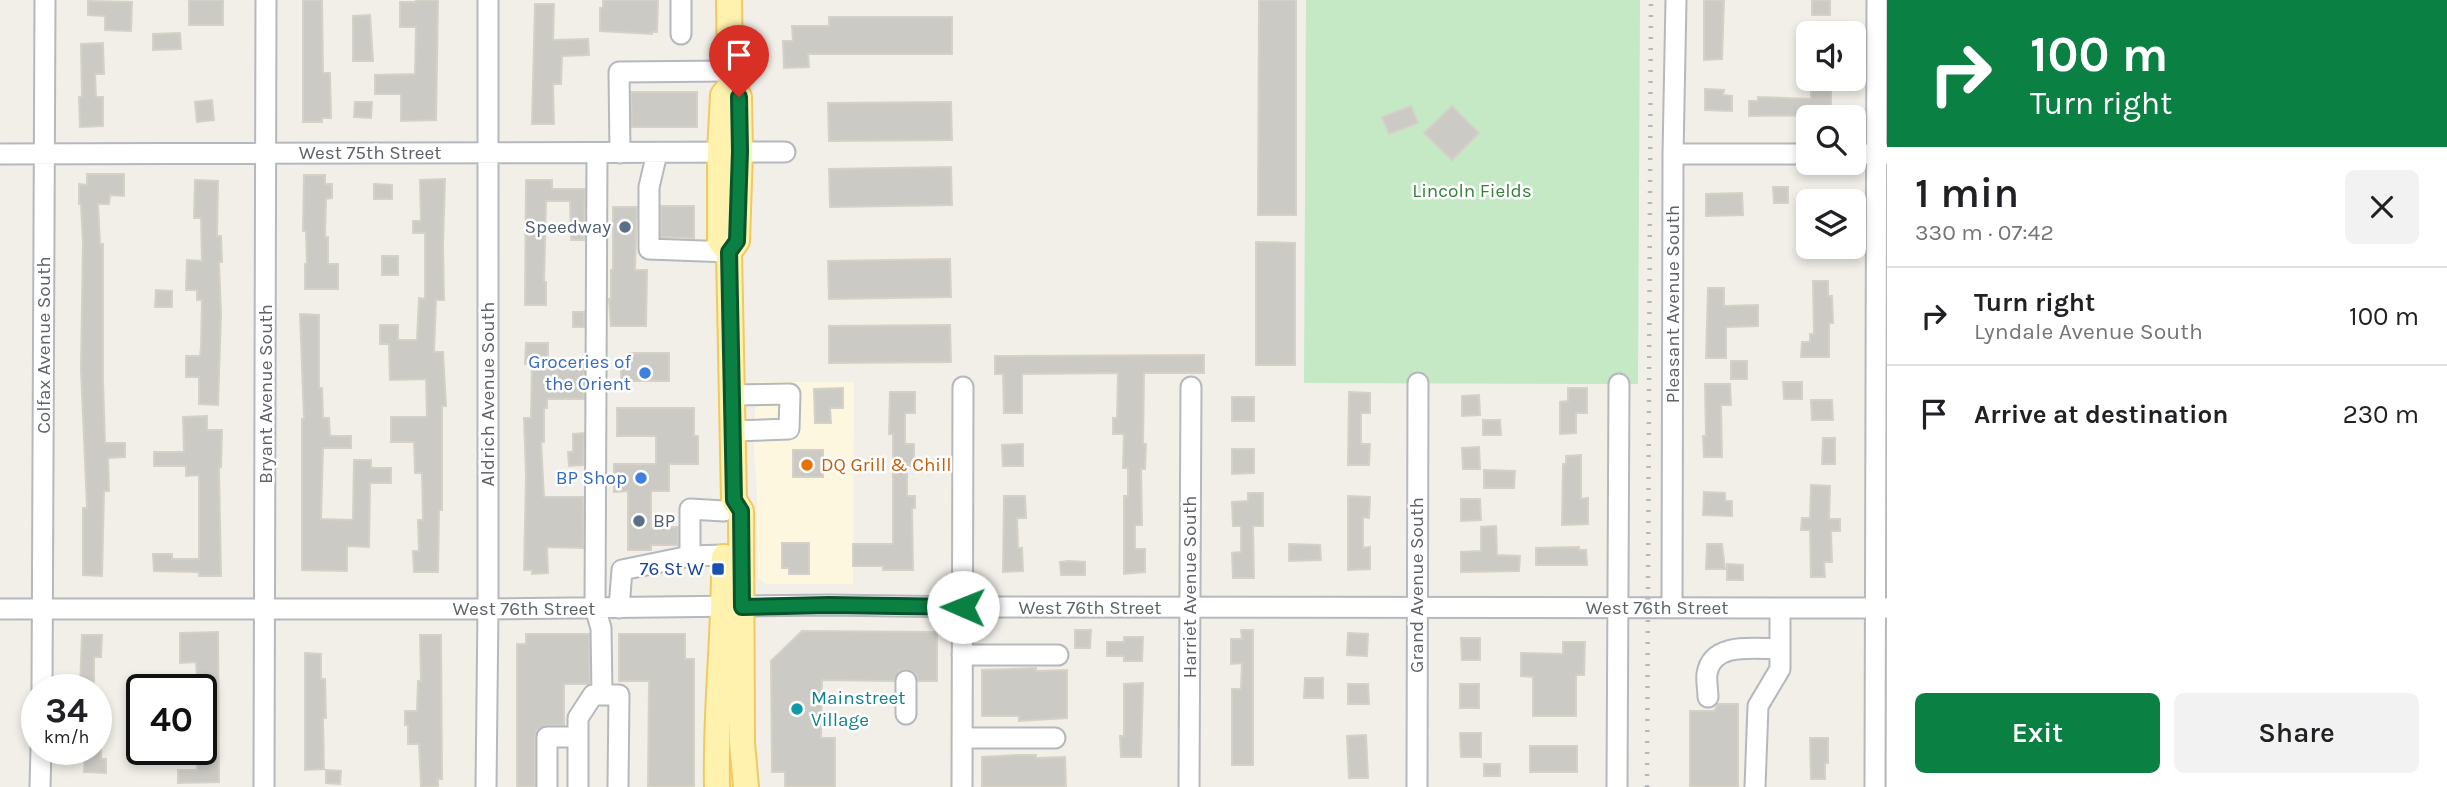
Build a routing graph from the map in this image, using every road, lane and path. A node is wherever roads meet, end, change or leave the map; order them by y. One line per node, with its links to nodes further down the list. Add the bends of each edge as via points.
1 (45, 0): 18 (street, Colfax Avenue South)
2 (266, 0): 12 (street, Bryant Avenue South)
3 (488, 0): 13 (street, Aldrich Avenue South)
4 (681, 0): 8 (street)
5 (729, 0): 9 (main road)
6 (1676, 0): 19 (street, Pleasant Avenue South)
7 (1877, 0): 21 (street)
8 (681, 34)
9 (731, 77): 10 (main road, via 723,95); 15 (street, via 619,72)
10 (730, 152): 11 (street, West 75th Street); 16 (street, West 75th Street); 22 (main road, via 737,241)
11 (785, 152)
12 (266, 153): 13 (street, West 75th Street); 18 (street, West 75th Street); 44 (street, Bryant Avenue South)
13 (488, 153): 14 (street, West 75th Street); 45 (street, Aldrich Avenue South)
14 (597, 153): 15 (street, West 75th Street); 34 (street)
15 (620, 153): 16 (street, West 75th Street)
16 (657, 153): 22 (street, via 649,187 649,249)
17 (0, 154): 18 (street, West 75th Street)
18 (44, 154): 43 (street, Colfax Avenue South)
19 (1673, 154): 20 (street); 39 (street, Pleasant Avenue South)
20 (1796, 154)
21 (1882, 154): 41 (street)
22 (729, 252): 27 (main road)
23 (1418, 383): 37 (street, Grand Avenue South)
24 (1619, 384): 38 (street)
25 (963, 387): 33 (street)
26 (1191, 387): 36 (street, Harriet Avenue South)
27 (733, 394): 28 (main road); 28 (street, via 790,394 789,429)
28 (733, 431): 29 (main road)
29 (729, 505): 30 (main road); 31 (street, via 690,509); 32 (main road, via 741,511)
30 (724, 555): 31 (street); 32 (main road)
31 (690, 556): 35 (street, via 622,570)
32 (733, 607): 33 (street, West 76th Street); 35 (street, West 76th Street); 64 (main road, via 716,742); 65 (main road)
33 (963, 607): 36 (street, West 76th Street); 47 (street)
34 (595, 608): 35 (street, West 76th Street); 45 (street, West 76th Street); 51 (street, via 601,628)
35 (619, 608)
36 (1190, 608): 37 (street, West 76th Street); 67 (street, Harriet Avenue South)
37 (1417, 608): 38 (street, West 76th Street); 68 (street, Grand Avenue South)
38 (1618, 608): 39 (street, West 76th Street); 69 (street)
39 (1672, 608): 40 (street, West 76th Street)
40 (1780, 608): 41 (street, West 76th Street); 46 (street)
41 (1881, 608): 71 (street)
42 (0, 609): 43 (street, West 76th Street)
43 (43, 609): 44 (street, West 76th Street); 49 (street, Colfax Avenue South)
44 (265, 609): 45 (street, West 76th Street); 59 (street, Bryant Avenue South)
45 (488, 609): 60 (street, Aldrich Avenue South)
46 (1780, 649): 52 (street, via 1730,649 1713,659 1707,673); 70 (street, via 1780,669 1758,706)
47 (962, 655): 48 (street); 55 (street)
48 (1058, 655)
49 (41, 674)
50 (906, 681): 53 (street)
51 (602, 695): 54 (street, via 593,695 578,718); 63 (street, via 619,695)
52 (1708, 697)
53 (906, 714)
54 (578, 737): 61 (street, via 547,737); 62 (street)
55 (962, 738): 56 (street); 66 (street)
56 (1055, 738)
57 (41, 765): 58 (street)
58 (40, 787)
59 (264, 787)
60 (486, 787)
61 (547, 787)
62 (578, 787)
63 (618, 787)
64 (716, 787)
65 (746, 787)
66 (961, 787)
67 (1189, 787)
68 (1417, 787)
69 (1617, 787)
70 (1755, 787)
71 (1875, 787)

